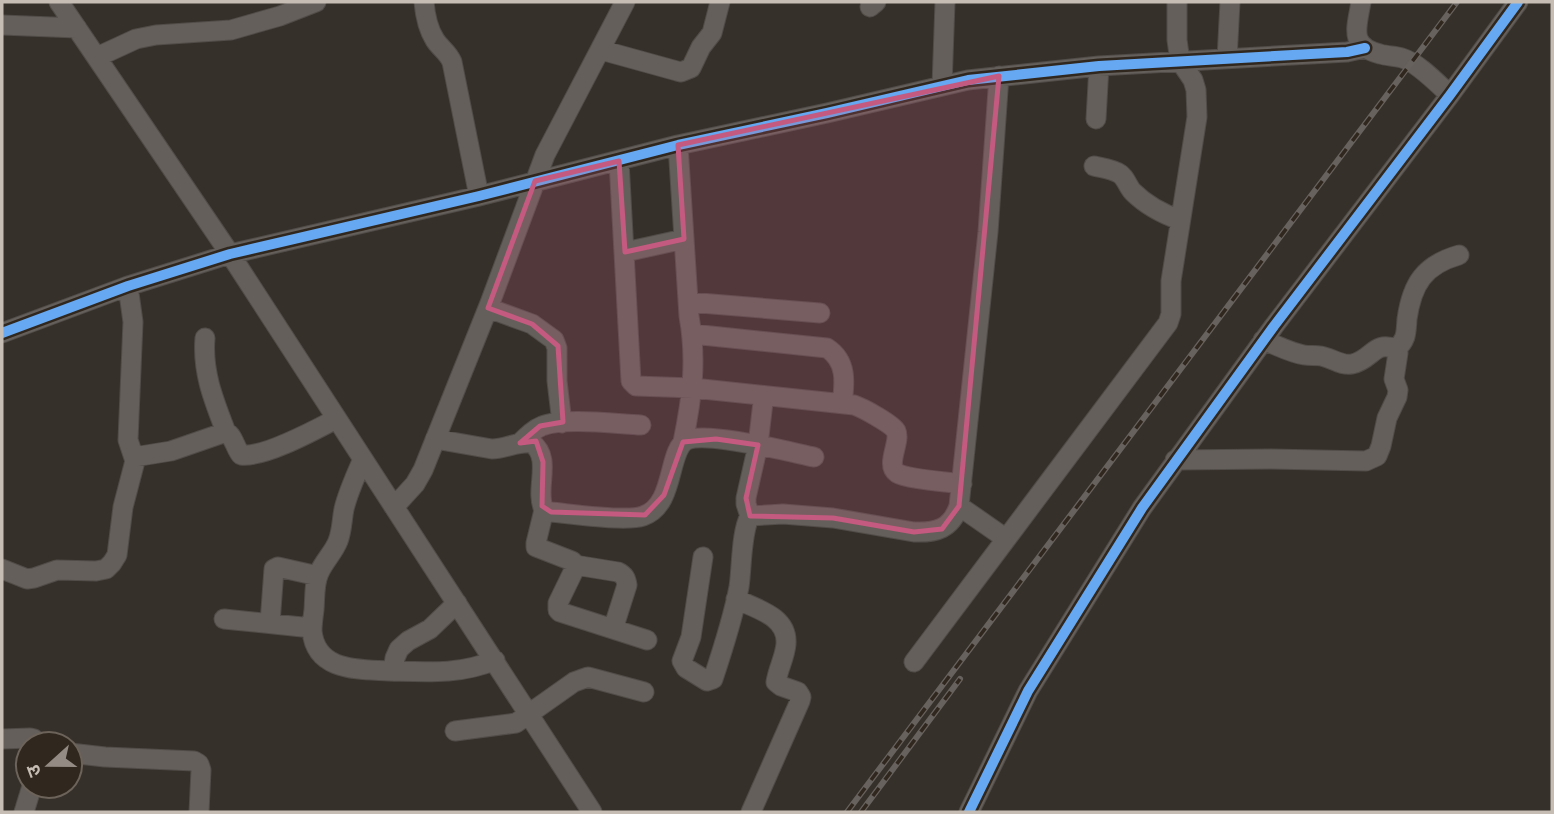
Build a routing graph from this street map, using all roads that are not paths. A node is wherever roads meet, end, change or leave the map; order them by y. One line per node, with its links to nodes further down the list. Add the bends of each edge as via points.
1 (59, 2): 12 (street)
2 (316, 2): 15 (street, via 231,30 136,39)
3 (424, 2): 27 (street, via 432,34 452,62)
4 (625, 2): 14 (street)
5 (720, 2): 14 (street, via 712,33 686,71)
6 (944, 2): 20 (street)
7 (1177, 2): 17 (street)
8 (1230, 2): 16 (street)
9 (1362, 2): 13 (street, via 1356,32)
10 (1518, 2): 21 (street)
11 (2, 25): 12 (street)
12 (77, 28): 15 (street)
13 (1365, 48): 16 (street); 21 (street, via 1403,58)
14 (601, 50): 26 (street)
15 (97, 57): 31 (street)
16 (1227, 59): 17 (street)
17 (1180, 61): 18 (street); 28 (street, via 1193,80 1197,117)
18 (1099, 66): 19 (street); 22 (street)
19 (999, 76): 20 (street); 57 (street)
20 (942, 86): 23 (street)
21 (1450, 95): 40 (street)
22 (1096, 119)
23 (677, 145): 24 (street); 29 (street)
24 (619, 161): 26 (street); 30 (street)
25 (1094, 166): 28 (street, via 1118,173 1146,203)
26 (535, 181): 27 (street); 35 (street)
27 (479, 196): 31 (street)
28 (1180, 220): 62 (street, via 1168,323)
29 (684, 239): 30 (street); 34 (street)
30 (625, 252): 42 (street, via 631,381 636,386)
31 (230, 254): 33 (street); 45 (street)
32 (1459, 255): 41 (street, via 1422,276 1412,295 1405,338)
33 (128, 286): 37 (street); 53 (street, via 133,322 128,440)
34 (688, 302): 36 (street); 38 (street)
35 (488, 308): 46 (street, via 532,324 554,340); 49 (street)
36 (820, 313)
37 (2, 333)
38 (692, 334): 42 (street); 44 (street, via 827,348 842,365)
39 (205, 338): 48 (street, via 208,385)
40 (1263, 340): 41 (street, via 1343,364 1365,359 1380,347); 56 (street)
41 (1396, 349): 56 (street, via 1397,395 1372,460)
42 (693, 388): 43 (street); 50 (street)
43 (758, 395): 44 (street); 52 (street, via 763,402)
44 (842, 404): 57 (street, via 859,407 894,429 897,439 892,465 899,474)
45 (336, 418): 48 (street, via 285,444 245,456); 55 (street)
46 (562, 423): 47 (street); 51 (street, via 540,426)
47 (641, 425)
48 (226, 432): 53 (street, via 171,451)
49 (435, 439): 51 (street, via 492,449); 59 (street, via 415,484)
50 (683, 442): 52 (street, via 716,439); 60 (street, via 659,505 645,516)
51 (520, 443): 60 (street, via 532,443 541,454)
52 (758, 445): 54 (street); 61 (street, via 746,498)
53 (134, 457): 65 (street, via 117,555 106,569 57,570 27,579)
54 (814, 457)
55 (363, 459): 59 (street); 66 (street, via 336,547)
56 (1175, 460): 84 (street, via 1028,691)
57 (962, 484): 58 (street)
58 (959, 506): 61 (street, via 942,529 927,533 833,518); 62 (street)
59 (394, 507): 68 (street)
60 (544, 510): 64 (street, via 536,547)
61 (750, 516): 67 (street)
62 (1005, 538): 75 (street)
63 (703, 557): 67 (street, via 691,637 682,661 707,681 713,678)
64 (575, 565): 72 (street, via 624,575 627,585); 72 (street, via 558,610)
65 (2, 569)
66 (318, 576): 70 (street, via 274,569); 71 (street)
67 (736, 599): 83 (street, via 778,619 786,645 776,682 801,696)
68 (457, 603): 74 (street); 76 (street, via 430,629 399,649)
69 (224, 619): 70 (street)
70 (270, 623): 71 (street)
71 (312, 628): 76 (street, via 318,649 331,662)
72 (613, 629): 73 (street)
73 (648, 640)
74 (495, 660): 76 (street, via 466,670); 78 (street)
75 (914, 662)
76 (393, 671)
77 (644, 692): 78 (street, via 588,677)
78 (530, 714): 79 (street, via 511,724); 82 (street)
79 (455, 731)
80 (84, 755): 81 (street, via 194,761 201,769)
81 (199, 812)
82 (592, 812)
83 (751, 812)
84 (968, 812)

